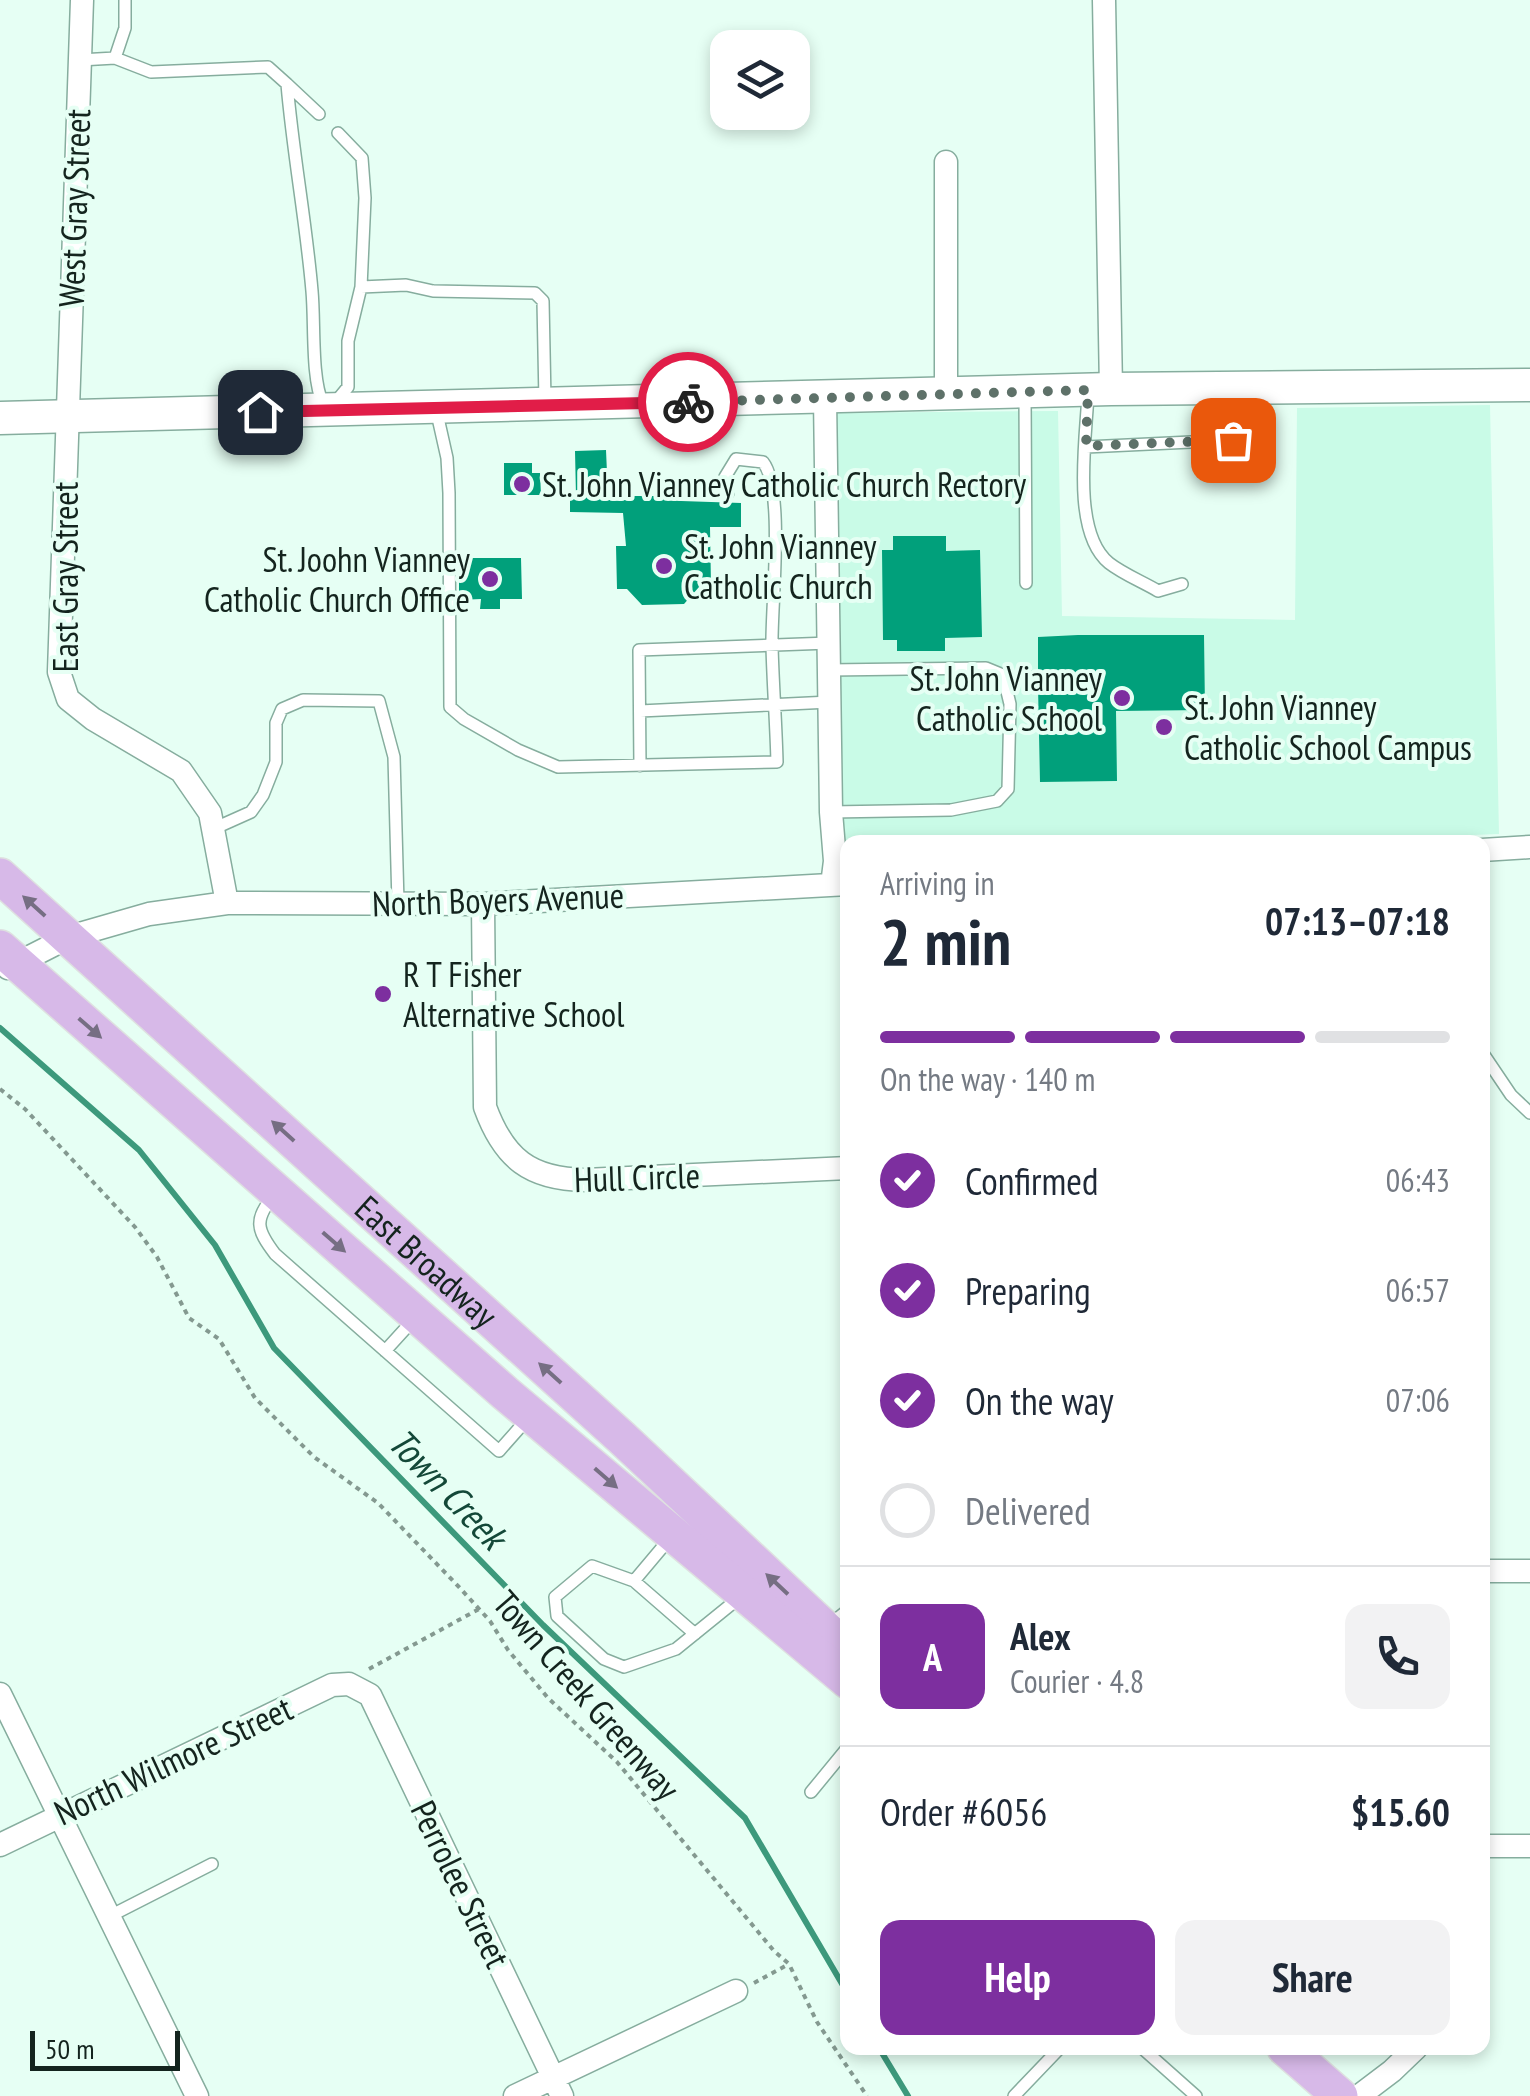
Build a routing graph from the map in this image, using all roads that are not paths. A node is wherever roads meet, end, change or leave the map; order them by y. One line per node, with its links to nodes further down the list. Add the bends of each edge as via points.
1 (82, 0): 5 (street, West Gray Street)
2 (125, 0): 4 (lane, via 125,28)
3 (1104, 0): 13 (street)
4 (114, 58): 5 (lane); 6 (lane, via 150,72 268,67)
5 (80, 60): 20 (street, West Gray Street)
6 (287, 84): 7 (lane); 19 (lane, via 308,253 315,387)
7 (319, 114)
8 (338, 133): 10 (lane, via 362,158)
9 (946, 162): 15 (street)
10 (361, 288): 17 (lane, via 406,284 434,291 535,293 543,301); 19 (lane, via 348,341 348,386)
11 (1530, 386): 12 (main road)
12 (1255, 388): 13 (main road); 22 (lane, via 1246,430 1233,440)
13 (1099, 389): 14 (main road); 22 (lane)
14 (1025, 392): 15 (main road); 24 (lane)
15 (946, 394): 16 (main road)
16 (825, 398): 17 (main road); 26 (street)
17 (545, 405): 18 (main road)
18 (436, 408): 19 (main road); 32 (lane, via 448,494 450,707 558,767)
19 (327, 412): 20 (main road)
20 (67, 417): 21 (main road); 34 (street, East Gray Street, via 59,672 68,699 182,771)
21 (0, 418)
22 (1086, 446): 25 (lane, via 1090,537 1108,562 1158,591)
23 (728, 493): 27 (lane, via 725,477 736,459 763,462 770,472)
24 (1026, 584)
25 (1182, 584)
26 (828, 642): 27 (lane); 28 (street)
27 (772, 644): 30 (lane); 31 (lane, via 639,650)
28 (829, 670): 29 (street); 33 (lane, via 986,668 1003,676 1010,704 1008,789 997,801 951,810)
29 (830, 702): 30 (lane); 33 (street)
30 (775, 705): 31 (lane); 32 (lane, via 777,762)
31 (640, 712): 32 (lane)
32 (640, 766)
33 (831, 812): 38 (street)
34 (213, 829): 39 (street, East Gray Street); 40 (lane, via 252,812 264,795 276,762 282,708 303,700 379,701 394,757)
35 (1530, 847): 36 (street)
36 (1490, 850)
37 (0, 876): 42 (main road, East Broadway, one-way to 37)
38 (840, 884): 41 (street, North Boyers Avenue)
39 (227, 903): 40 (street, North Boyers Avenue); 42 (street, North Boyers Avenue, via 148,914)
40 (398, 904): 41 (street, North Boyers Avenue)
41 (482, 904): 46 (street, Hull Circle, via 485,1106 500,1139 531,1172 586,1180)
42 (69, 937): 43 (street, North Boyers Avenue); 51 (main road, East Broadway, one-way to 42)
43 (6, 961): 47 (main road, East Broadway, one-way to 47)
44 (1490, 1064): 45 (lane)
45 (1530, 1113)
46 (840, 1168)
47 (276, 1192): 48 (main road, East Broadway, one-way to 48); 49 (lane, via 260,1213 266,1242)
48 (417, 1316): 49 (lane); 50 (main road, East Broadway)
49 (385, 1351): 50 (lane, via 499,1451)
50 (532, 1414): 52 (main road, East Broadway, one-way to 52)
51 (696, 1508): 52 (lane); 57 (main road, East Broadway, one-way to 51)
52 (673, 1536): 55 (lane); 56 (main road, East Broadway)
53 (1490, 1570): 54 (street)
54 (1530, 1571)
55 (634, 1581): 58 (lane); 58 (lane, via 592,1566 555,1597 556,1616 604,1659 624,1667 676,1649)
56 (742, 1595): 58 (lane); 59 (main road, East Broadway)
57 (840, 1630)
58 (695, 1634)
59 (840, 1675)
60 (349, 1684): 64 (street, North Wilmore Street, via 332,1685); 75 (street, Perrolee Street, via 370,1695)
61 (0, 1694): 64 (street)
62 (840, 1757): 63 (lane)
63 (811, 1792)
64 (60, 1814): 65 (street, North Wilmore Street); 69 (street)
65 (0, 1845)
66 (1490, 1846): 67 (street)
67 (1530, 1846)
68 (212, 1864): 69 (lane)
69 (110, 1916): 77 (street)
70 (736, 1991): 75 (street)
71 (1053, 2055): 79 (lane)
72 (1150, 2055): 80 (lane)
73 (1294, 2055): 76 (main road)
74 (1404, 2055): 76 (street)
75 (558, 2087): 78 (street)
76 (1337, 2093)
77 (197, 2096)
78 (515, 2096)
79 (1014, 2096)
80 (1196, 2096)

